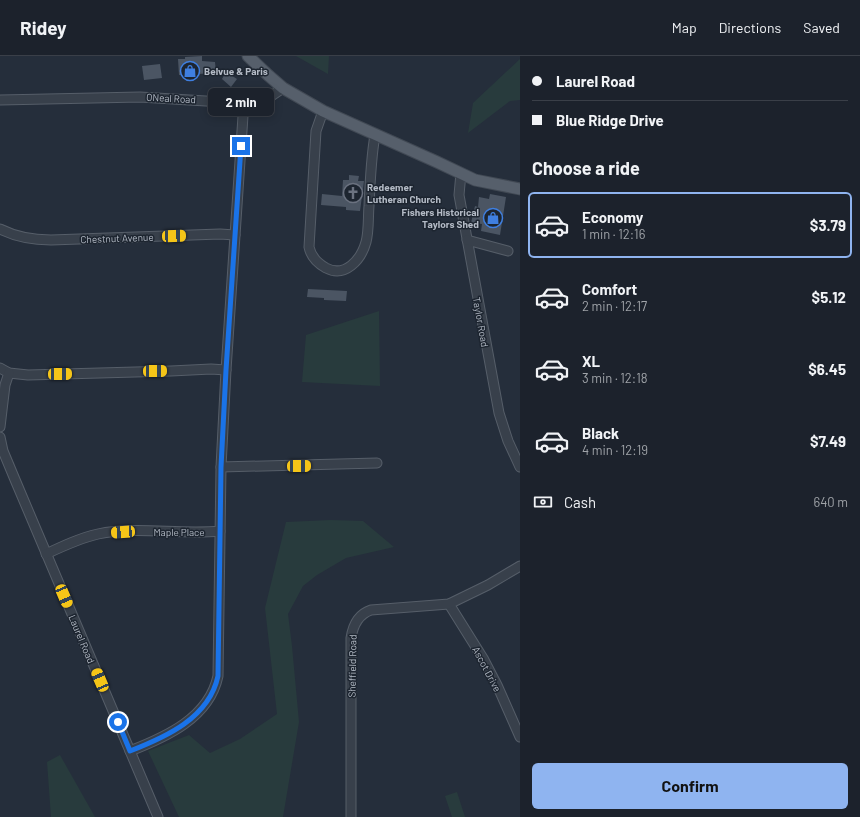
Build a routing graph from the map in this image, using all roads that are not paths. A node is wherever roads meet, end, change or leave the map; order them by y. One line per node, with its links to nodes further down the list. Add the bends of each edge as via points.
1 (248, 56): 2 (main road)
2 (283, 88): 3 (street, ONeal Road, via 255,104 140,97); 4 (main road)
3 (0, 100)
4 (323, 111): 6 (main road); 6 (street, via 316,131 309,247 314,259 328,269 336,271 351,267 366,242)
5 (243, 116): 10 (street)
6 (375, 135): 7 (main road)
7 (460, 173): 8 (main road, via 482,182); 11 (street, Taylor Road, via 459,195)
8 (520, 189)
9 (0, 229): 10 (street, Chestnut Avenue, via 30,239 51,240)
10 (235, 235): 14 (street)
11 (467, 240): 12 (street); 20 (street, Taylor Road, via 499,413)
12 (508, 251)
13 (0, 368): 15 (street)
14 (226, 370): 15 (street, via 211,368 28,375); 19 (street)
15 (9, 373): 16 (street)
16 (0, 427)
17 (0, 437): 22 (street, Laurel Road, via 3,451)
18 (376, 464): 19 (street)
19 (221, 467): 21 (street)
20 (520, 467)
21 (220, 531): 22 (street, Maple Place, via 109,533 89,536); 26 (street, via 219,668 216,686 201,709 186,724)
22 (46, 554): 26 (street, Laurel Road)
23 (520, 566): 24 (street, Sheffield Road)
24 (449, 604): 25 (street, Ascot Drive, via 484,660); 28 (street, Sheffield Road, via 371,610 363,614 354,626 351,643)
25 (520, 737)
26 (130, 751): 27 (street, Laurel Road)
27 (158, 817)
28 (351, 817)

